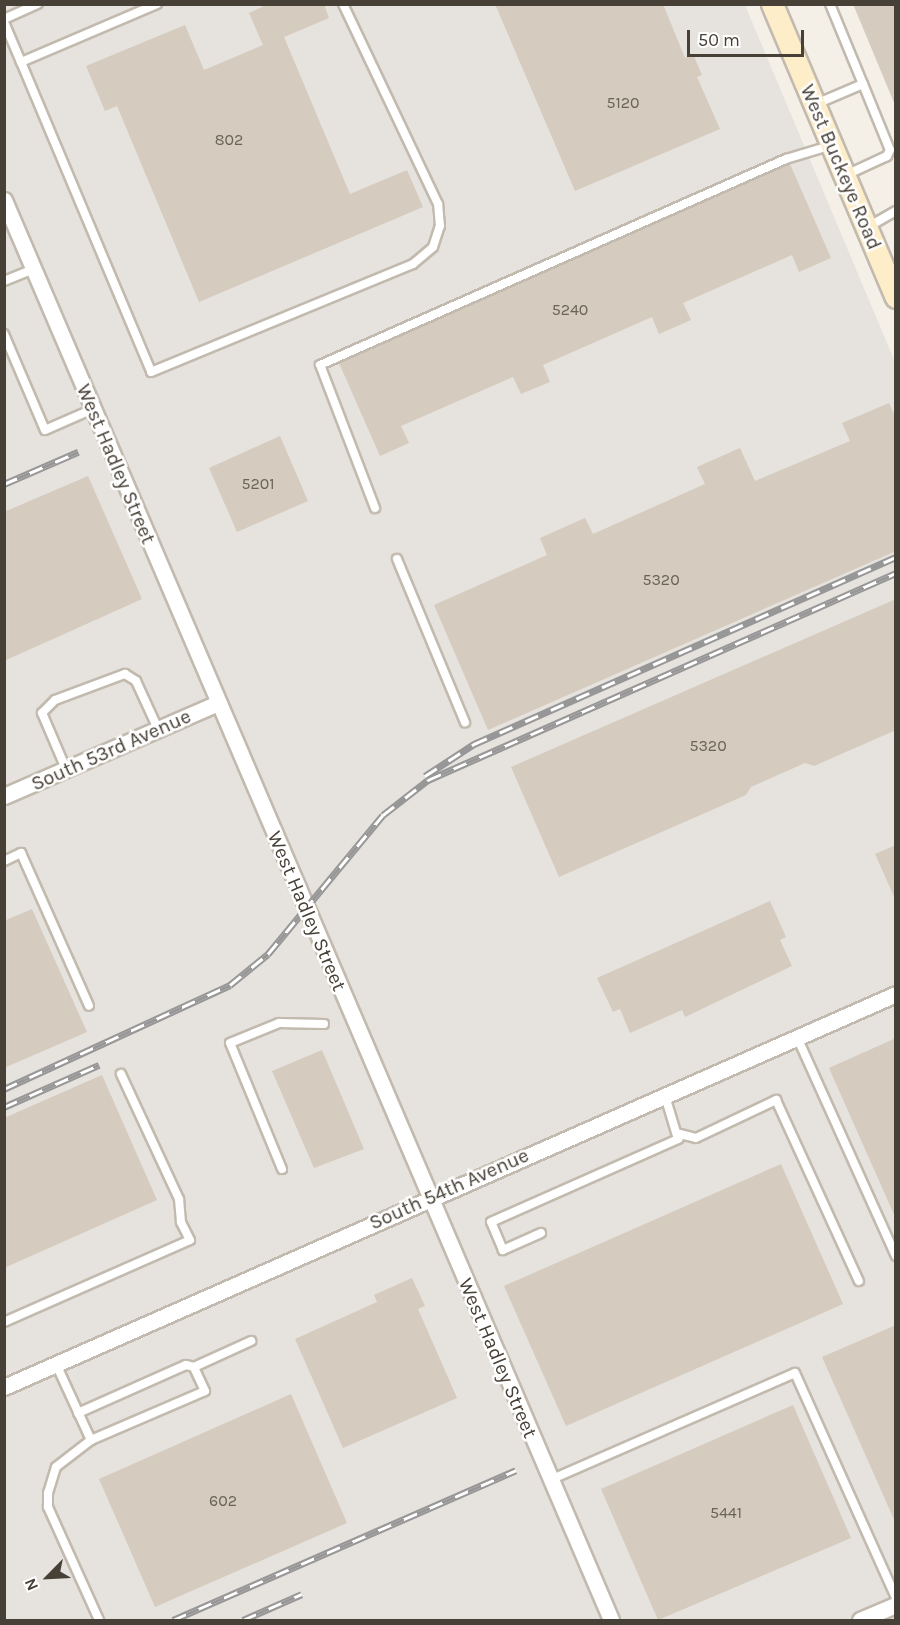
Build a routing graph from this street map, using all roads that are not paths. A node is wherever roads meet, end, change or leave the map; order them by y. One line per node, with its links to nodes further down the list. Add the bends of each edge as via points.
1 (38, 4): 6 (lane)
2 (157, 4): 7 (lane)
3 (343, 4): 7 (lane, via 438,204 440,226 433,247 413,264 151,372)
4 (771, 4): 9 (main road, West Buckeye Road)
5 (830, 4): 8 (lane)
6 (4, 20): 7 (lane)
7 (21, 62)
8 (863, 84): 9 (lane); 11 (lane, via 890,150 887,156)
9 (814, 105): 10 (main road, West Buckeye Road)
10 (831, 145): 11 (main road, West Buckeye Road); 20 (lane, via 786,159 320,365)
11 (844, 176): 14 (main road, West Buckeye Road)
12 (4, 201): 15 (street, West Hadley Street)
13 (896, 211): 14 (lane)
14 (866, 228): 17 (main road, West Buckeye Road)
15 (34, 269): 16 (lane); 19 (street, West Hadley Street)
16 (4, 281)
17 (896, 297)
18 (4, 334): 19 (lane, via 45,430)
19 (93, 409): 22 (street, West Hadley Street)
20 (375, 508)
21 (396, 559): 23 (lane)
22 (218, 703): 24 (street, South 53rd Avenue); 36 (street, West Hadley Street)
23 (465, 722)
24 (158, 729): 25 (street, South 53rd Avenue); 25 (lane, via 136,681 125,674 55,700 42,713)
25 (66, 769): 26 (street, South 53rd Avenue)
26 (4, 796)
27 (4, 861): 29 (lane, via 21,854)
28 (896, 994): 31 (street, South 54th Avenue)
29 (89, 1006)
30 (324, 1024): 35 (lane, via 279,1023 230,1043)
31 (797, 1037): 33 (street, South 54th Avenue); 38 (lane)
32 (121, 1074): 40 (lane, via 179,1199 181,1222 190,1240)
33 (664, 1095): 34 (lane); 36 (street, South 54th Avenue)
34 (680, 1134): 37 (lane, via 674,1142 491,1222 504,1250); 39 (lane, via 696,1138 776,1100)
35 (282, 1169)
36 (429, 1198): 42 (street, South 54th Avenue); 47 (street, West Hadley Street)
37 (541, 1233)
38 (896, 1256)
39 (859, 1281)
40 (4, 1322)
41 (251, 1341): 43 (lane)
42 (56, 1364): 44 (street, South 54th Avenue); 45 (lane)
43 (194, 1367): 45 (lane, via 186,1365); 46 (lane, via 205,1391)
44 (4, 1387)
45 (78, 1413): 46 (lane)
46 (91, 1440): 50 (lane, via 56,1467 48,1507)
47 (550, 1480): 48 (lane, via 795,1373); 51 (street, West Hadley Street)
48 (896, 1598)
49 (896, 1605): 52 (street)
50 (99, 1620)
51 (611, 1620)
52 (860, 1620)

